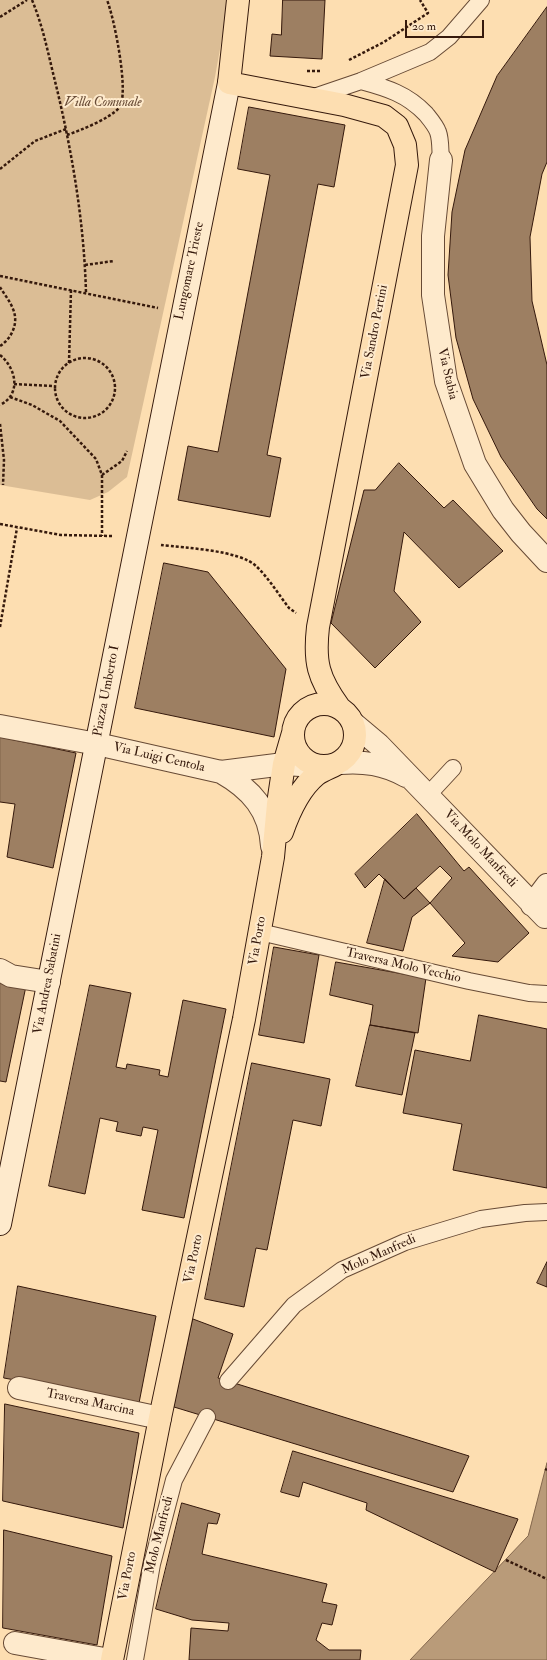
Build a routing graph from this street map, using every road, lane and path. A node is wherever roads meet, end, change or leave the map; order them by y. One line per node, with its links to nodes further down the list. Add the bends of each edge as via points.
1 (27, 0): 7 (path)
2 (32, 0): 14 (path, via 41,25)
3 (107, 0): 15 (path, via 112,11 123,99 119,108 111,114)
4 (238, 0): 12 (main road, Lungomare Trieste)
5 (420, 0): 8 (path, via 428,13 384,42)
6 (481, 0): 11 (lane, via 440,45 417,58)
7 (0, 18)
8 (348, 61)
9 (326, 68): 10 (path, via 319,71)
10 (304, 71)
11 (361, 81): 13 (lane); 16 (lane, via 402,94 417,105 438,132)
12 (229, 83): 13 (main road, Via Sandro Pertini); 24 (street, Lungomare Trieste)
13 (312, 98): 43 (main road, Via Sandro Pertini, via 384,116 397,126 406,145 407,165 318,627 318,667 327,691)
14 (66, 129): 15 (path); 17 (path, via 35,141)
15 (67, 135): 19 (path, via 77,186)
16 (441, 160): 40 (street, Via Stabia, via 433,236 433,295 446,381 475,464 503,510)
17 (0, 169)
18 (114, 261): 19 (path)
19 (85, 265): 23 (path)
20 (0, 276): 22 (path)
21 (0, 286): 25 (path, via 15,319 11,336)
22 (71, 290): 23 (path); 27 (path)
23 (86, 293): 24 (path)
24 (181, 314): 38 (street, Lungomare Trieste)
25 (0, 346)
26 (0, 355): 28 (path, via 13,370)
27 (69, 363): 29 (path, via 62,369); 29 (path, via 87,358 104,366 111,373 114,382 111,402 96,416 76,417 67,413 60,405)
28 (14, 384): 29 (path); 30 (path)
29 (54, 386)
30 (10, 397): 31 (path); 36 (path, via 32,405 60,421 96,459 102,475)
31 (0, 405)
32 (0, 424): 33 (path, via 4,460)
33 (3, 485)
34 (0, 524): 35 (path)
35 (17, 528): 36 (path, via 61,536); 42 (path)
36 (102, 536): 37 (path)
37 (113, 536)
38 (136, 541): 47 (street, Piazza Umberto I)
39 (165, 545): 41 (path, via 234,555 249,561)
40 (547, 560)
41 (297, 614)
42 (0, 627)
43 (339, 707): 44 (main road, via 350,716); 46 (main road, via 321,704 305,710 295,724)
44 (354, 724): 49 (main road, via 356,733 352,750); 52 (street, Via Molo Manfredi, via 379,745)
45 (0, 726): 47 (street, Piazza Umberto I)
46 (293, 733): 48 (main road, Via Porto); 49 (main road, via 299,754 304,759)
47 (97, 744): 51 (street, Via Luigi Centola); 58 (street, Via Andrea Sabatini)
48 (284, 764): 49 (street, Via Luigi Centola); 51 (street, Via Luigi Centola); 53 (main road, Via Porto)
49 (331, 764): 52 (street, Via Molo Manfredi, via 361,762 393,769); 53 (main road, Via Porto, via 316,775 295,802)
50 (453, 768): 52 (lane)
51 (222, 772): 53 (street, Via Luigi Centola, via 250,792 262,807 272,836)
52 (421, 788): 55 (street, Via Molo Manfredi)
53 (273, 857): 56 (main road, Via Porto)
54 (547, 885): 55 (street)
55 (541, 914)
56 (260, 932): 59 (lane, Traversa Molo Vecchio, via 469,981); 65 (main road, Via Porto)
57 (1, 971): 58 (street, via 11,976)
58 (49, 982): 61 (street, Via Andrea Sabatini)
59 (547, 994)
60 (547, 1212): 62 (lane, Molo Manfredi, via 481,1219 405,1242 342,1270 294,1305)
61 (0, 1224)
62 (228, 1381)
63 (19, 1388): 65 (street, Traversa Marcina)
64 (207, 1417): 67 (lane, Molo Manfredi)
65 (160, 1418): 66 (main road, Via Porto)
66 (149, 1474): 67 (lane); 71 (main road, Via Porto)
67 (174, 1480): 72 (lane, Molo Manfredi, via 152,1564)
68 (506, 1560): 69 (path)
69 (547, 1579)
70 (15, 1643): 71 (street)
71 (111, 1660)
72 (135, 1660)

